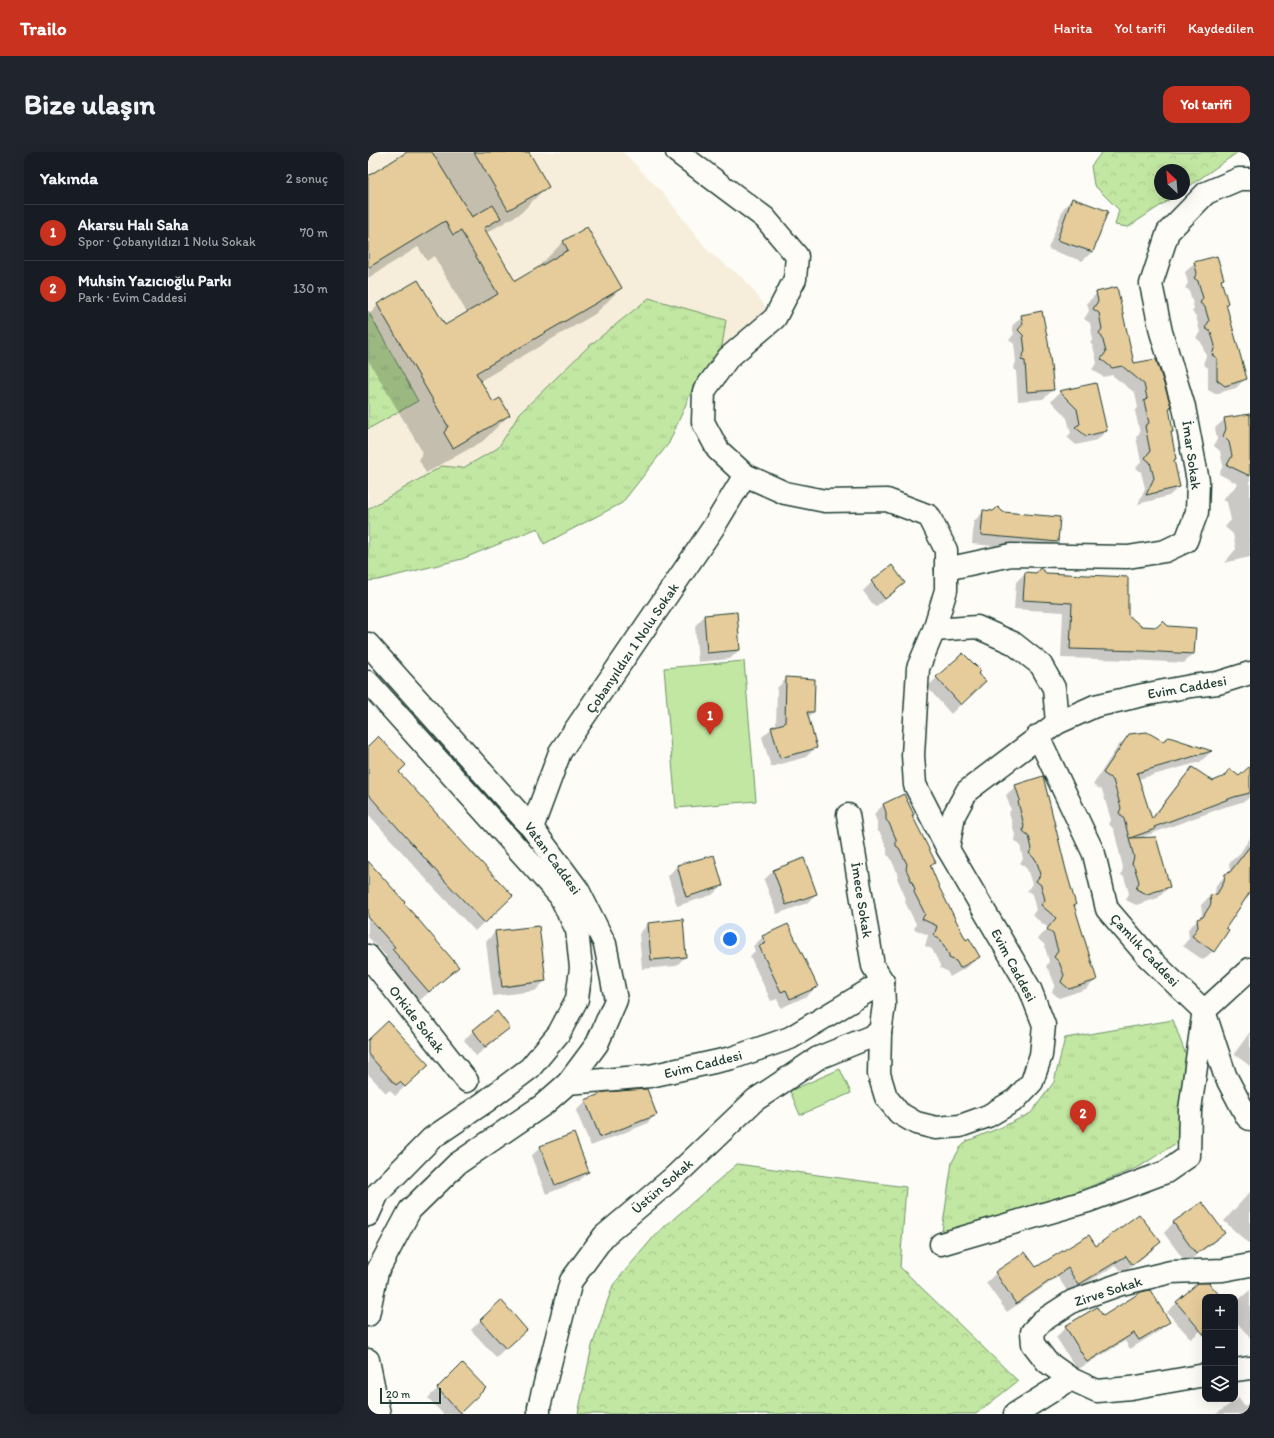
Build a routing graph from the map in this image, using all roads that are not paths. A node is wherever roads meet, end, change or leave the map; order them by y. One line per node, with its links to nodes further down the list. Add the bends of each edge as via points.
1 (682, 154): 3 (street, via 765,218 797,256 795,279 775,318 728,358 704,391 703,422 718,450)
2 (1250, 179): 4 (street, İmar Sokak, via 1239,178 1206,193 1168,232 1151,284 1161,332 1184,408 1198,481 1197,512 1186,540 1165,551 1128,557 1011,555)
3 (746, 475): 4 (street, via 785,493 824,500 887,500 929,516 946,550); 12 (street, Çobanyıldızı 1 Nolu Sokak, via 713,528 560,752)
4 (946, 569): 5 (street, via 946,590)
5 (934, 630): 9 (street, via 977,627 1014,643 1041,665 1054,688); 13 (street, via 918,668 913,755 915,785)
6 (368, 644): 12 (street, Vatan Caddesi)
7 (1250, 673): 9 (street, Evim Caddesi, via 1218,683 1191,686 1095,706)
8 (368, 682): 22 (street, Vatan Caddesi, via 560,896 577,930 580,968 577,999 559,1033 530,1068 432,1138 378,1193)
9 (1057, 723): 10 (street, Evim Caddesi)
10 (1038, 736): 13 (street, Evim Caddesi, via 967,790 954,815); 17 (street, Çamlık Caddesi, via 1094,854 1107,909 1149,958)
11 (848, 815): 16 (street, İmece Sokak, via 873,966)
12 (532, 828): 20 (street, Vatan Caddesi, via 578,890 605,944 616,1000 597,1044)
13 (948, 849): 18 (street, Evim Caddesi, via 1030,988 1044,1025 1041,1055 1032,1082 1015,1100 988,1116 960,1126 936,1128 916,1123 899,1113 886,1097 879,1074)
14 (368, 957): 19 (street, Orkide Sokak)
15 (1250, 969): 17 (street)
16 (883, 982): 18 (street, Evim Caddesi, via 884,1005); 20 (street, Evim Caddesi, via 790,1038 732,1058 650,1076)
17 (1204, 1011): 21 (street, via 1225,1075); 23 (street, via 1190,1110 1189,1156 1166,1172 1088,1201)
18 (880, 1033): 32 (street, Üstün Sokak, via 818,1058 755,1100 674,1177 604,1236 571,1281)
19 (467, 1082)
20 (568, 1083): 25 (street, Vatan Caddesi, via 543,1105 457,1164 410,1210 377,1272)
21 (1250, 1119)
22 (368, 1215)
23 (941, 1244)
24 (1250, 1265): 30 (street, Zirve Sokak, via 1223,1270 1171,1272 1121,1284 1073,1301 1042,1321 1032,1332 1033,1344 1047,1362)
25 (368, 1315)
26 (368, 1360): 31 (street)
27 (1250, 1368): 28 (street)
28 (1238, 1370)
29 (1202, 1376): 30 (street, Zirve Sokak, via 1131,1388 1096,1391)
30 (1071, 1379): 33 (street)
31 (379, 1414)
32 (539, 1414)
33 (1015, 1414)

